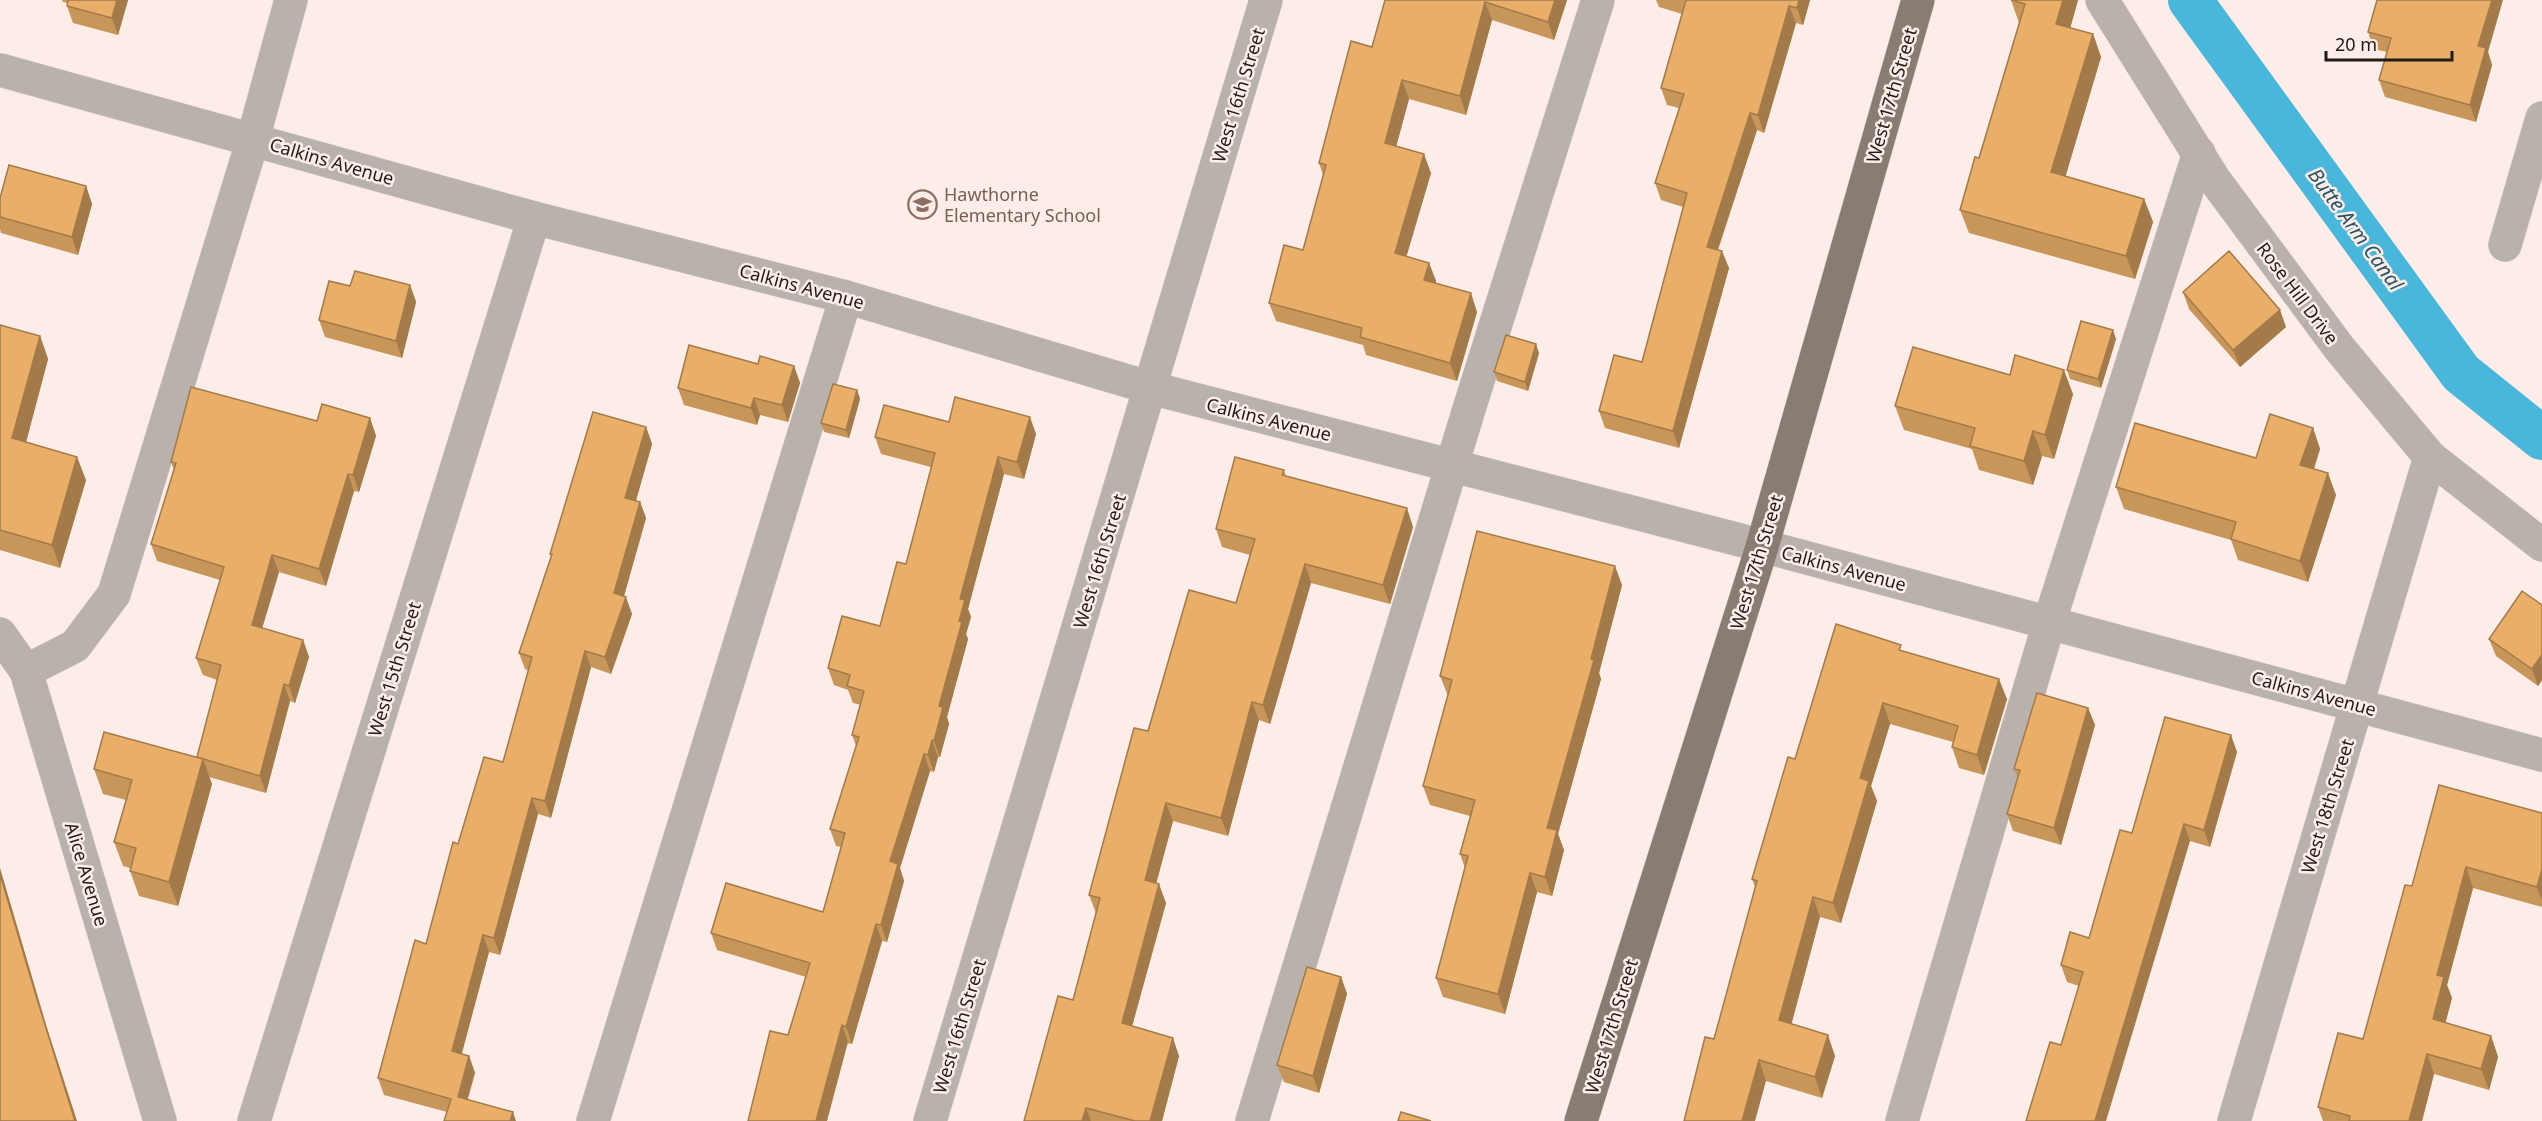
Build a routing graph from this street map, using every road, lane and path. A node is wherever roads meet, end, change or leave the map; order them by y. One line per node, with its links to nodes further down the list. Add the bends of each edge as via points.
1 (291, 0): 8 (street)
2 (1266, 0): 13 (street, West 16th Street)
3 (1598, 0): 15 (street)
4 (1918, 0): 17 (main road, West 17th Street)
5 (2102, 0): 9 (street, Rose Hill Drive)
6 (0, 70): 8 (street, Calkins Avenue)
7 (2542, 118): 11 (street)
8 (253, 139): 10 (street, Calkins Avenue); 20 (street, via 114,594 75,646)
9 (2199, 153): 14 (street, Rose Hill Drive, via 2313,315); 18 (street)
10 (534, 218): 12 (street, Calkins Avenue); 24 (street, West 15th Street)
11 (2505, 245)
12 (846, 297): 13 (street, Calkins Avenue); 25 (street)
13 (1151, 388): 15 (street, Calkins Avenue); 26 (street, West 16th Street)
14 (2430, 457): 16 (street, Rose Hill Drive); 21 (street, West 18th Street)
15 (1451, 465): 17 (street, Calkins Avenue); 27 (street)
16 (2542, 545)
17 (1762, 547): 18 (street, Calkins Avenue); 28 (main road, West 17th Street)
18 (2049, 623): 21 (street, Calkins Avenue); 29 (street)
19 (0, 634): 20 (street, Alice Avenue)
20 (26, 671): 23 (street, Alice Avenue)
21 (2358, 705): 22 (street, Calkins Avenue); 30 (street, West 18th Street)
22 (2542, 755)
23 (160, 1121)
24 (254, 1121)
25 (593, 1121)
26 (930, 1121)
27 (1252, 1121)
28 (1581, 1121)
29 (1902, 1121)
30 (2234, 1121)

